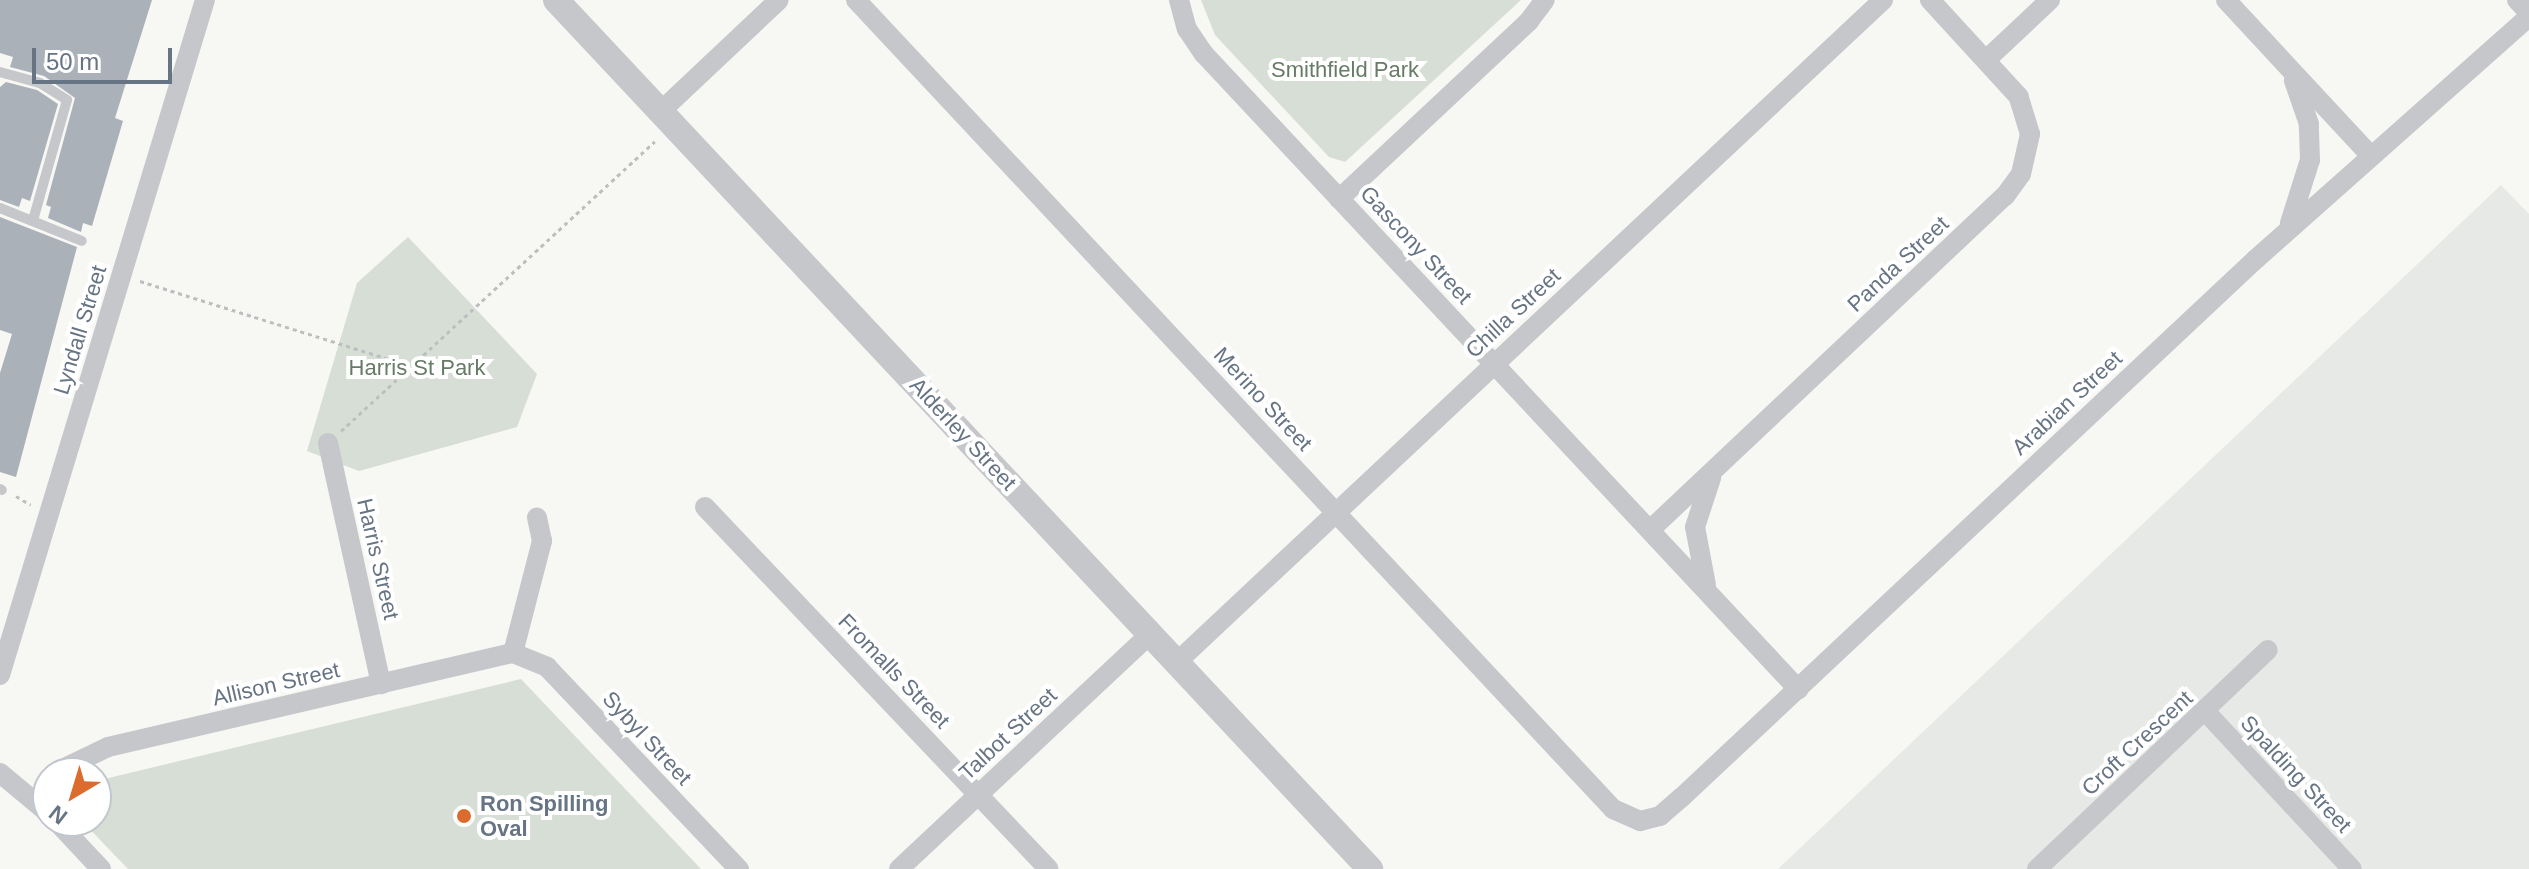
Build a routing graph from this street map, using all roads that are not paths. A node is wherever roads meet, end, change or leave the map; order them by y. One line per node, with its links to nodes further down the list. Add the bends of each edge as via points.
1 (205, 0): 37 (street, Lyndall Street)
2 (556, 0): 18 (street, Alderley Street)
3 (779, 0): 18 (street)
4 (856, 0): 29 (street, Merino Street)
5 (1179, 0): 20 (street, Gascony Street, via 1187,29 1204,54)
6 (1545, 0): 14 (street)
7 (1560, 0): 14 (street)
8 (1883, 0): 25 (street, Chilla Street)
9 (1930, 0): 16 (street, Panda Street)
10 (2050, 0): 16 (street)
11 (2226, 0): 15 (street)
12 (2517, 0): 13 (street)
13 (2529, 15): 19 (street, Arabian Street)
14 (1529, 21): 20 (street)
15 (2281, 59): 19 (street); 23 (street, via 2305,107 2311,142 2301,200)
16 (1986, 60): 27 (street, Panda Street, via 2019,97 2028,122 2026,161 2014,186)
17 (0, 72): 22 (lane, via 40,83 67,100)
18 (667, 118): 33 (street, Alderley Street)
19 (2371, 156): 23 (street, Arabian Street)
20 (1339, 199): 25 (street, Gascony Street)
21 (0, 208): 22 (lane)
22 (33, 220): 24 (lane)
23 (2281, 236): 39 (street, Arabian Street)
24 (82, 241)
25 (1494, 364): 29 (street, Chilla Street); 31 (street, Gascony Street)
26 (328, 443): 38 (street, Harris Street)
27 (1719, 464): 31 (street, Panda Street); 32 (street, via 1703,494 1695,527 1698,563)
28 (705, 507): 45 (street, Fromalls Street)
29 (1336, 512): 36 (street, Chilla Street); 47 (street, Merino Street, via 1613,809)
30 (537, 518): 35 (street, via 542,541)
31 (1650, 530): 32 (street, Gascony Street)
32 (1711, 597): 39 (street, Gascony Street)
33 (1150, 634): 36 (street, Alderley Street); 45 (street, Talbot Street)
34 (2268, 650): 40 (street, Croft Crescent)
35 (513, 653): 38 (street, Allison Street); 50 (street, Sybyl Street, via 547,667)
36 (1177, 662): 53 (street, Alderley Street)
37 (0, 675)
38 (381, 684): 41 (street, Allison Street, via 108,747)
39 (1798, 689): 47 (street, Arabian Street, via 1666,811)
40 (2206, 712): 54 (street, Croft Crescent); 55 (street, Spalding Street)
41 (87, 757)
42 (0, 773): 44 (street)
43 (32, 791): 44 (street)
44 (29, 793): 46 (street)
45 (979, 795): 51 (street, Talbot Street); 52 (street, Fromalls Street)
46 (32, 796)
47 (1640, 821)
48 (71, 837): 49 (street)
49 (101, 869)
50 (739, 869)
51 (899, 869)
52 (1049, 869)
53 (1370, 869)
54 (2037, 869)
55 (2352, 869)

